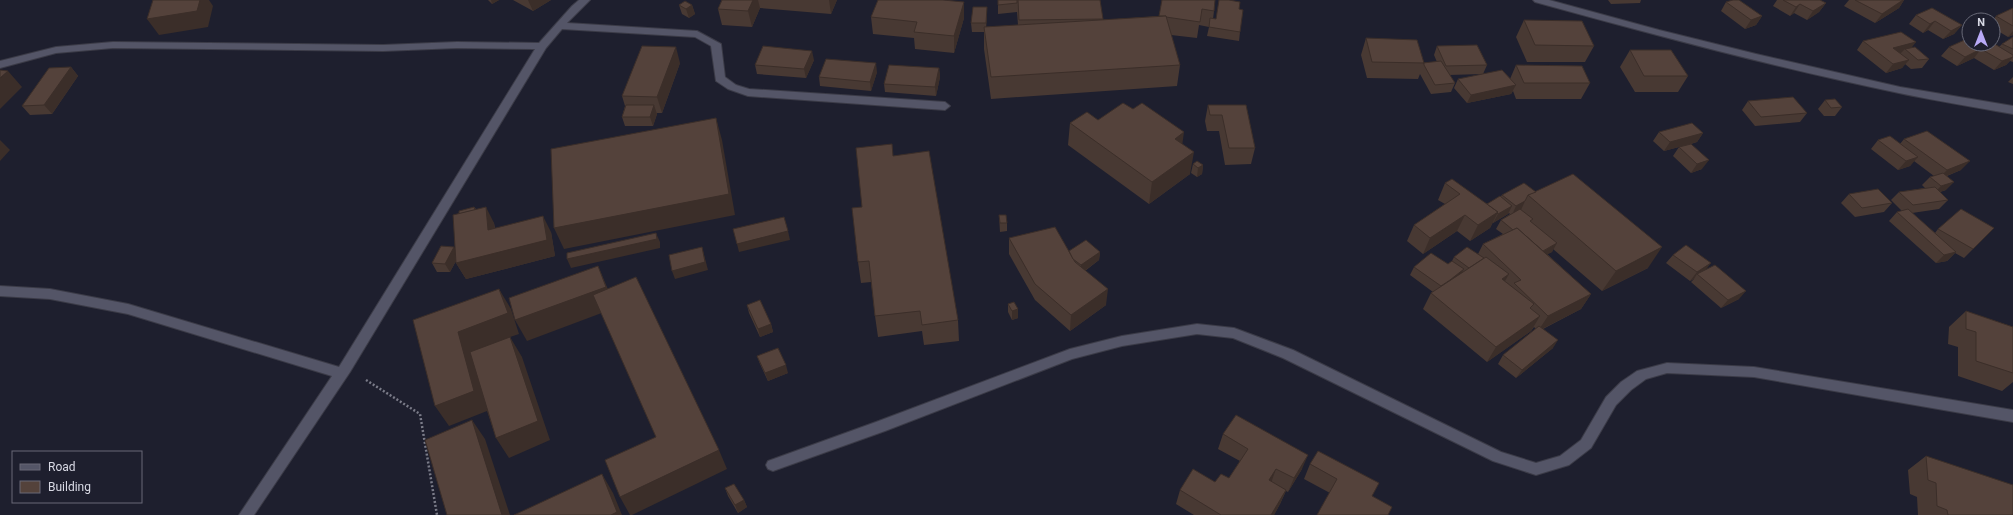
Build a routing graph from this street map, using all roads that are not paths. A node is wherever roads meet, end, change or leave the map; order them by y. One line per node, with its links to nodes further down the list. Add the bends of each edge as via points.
1 (585, 0): 3 (street)
2 (1538, 0): 7 (street, via 1764,59 1900,90)
3 (558, 26): 4 (street); 6 (street, via 697,34 716,44 720,79 732,87 748,92)
4 (542, 46): 5 (street, via 73,46 26,56); 9 (street)
5 (0, 65)
6 (946, 106)
7 (2013, 110)
8 (0, 291): 9 (street, via 50,294 128,309)
9 (343, 370): 12 (street)
10 (2013, 416): 11 (street, via 1754,372 1667,368 1642,375 1626,386 1611,401 1586,444 1564,461 1536,469 1498,457 1288,354 1234,333 1197,329 1122,341 1070,354)
11 (773, 464)
12 (246, 515)

